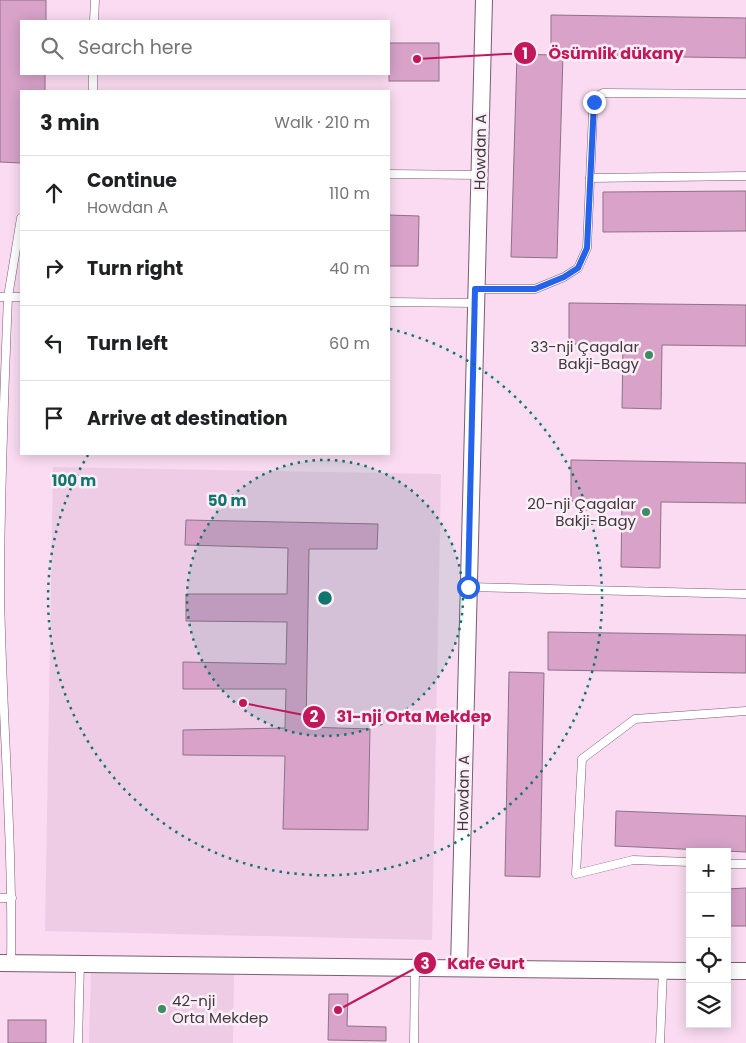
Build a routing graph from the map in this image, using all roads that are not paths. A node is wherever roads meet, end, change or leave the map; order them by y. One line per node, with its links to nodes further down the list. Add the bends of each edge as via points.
1 (94, 0): 3 (lane)
2 (484, 0): 8 (street, Howdan A)
3 (94, 20)
4 (93, 75): 5 (lane)
5 (93, 90)
6 (746, 94): 10 (lane, via 598,94 592,113)
7 (390, 174): 8 (lane)
8 (479, 175): 12 (street, Howdan A)
9 (746, 176): 10 (lane)
10 (590, 178): 12 (lane, via 587,248 578,268 535,289)
11 (20, 223): 13 (lane)
12 (475, 296): 15 (lane); 17 (street, Howdan A)
13 (4, 297): 14 (lane); 16 (lane)
14 (20, 297)
15 (390, 302)
16 (1, 458): 24 (lane, via 0,592)
17 (468, 587): 18 (lane); 28 (street, Howdan A)
18 (746, 594)
19 (746, 711): 20 (lane, via 635,719 582,759 576,874 633,860)
20 (686, 862)
21 (731, 864): 22 (lane)
22 (746, 864)
23 (0, 898): 24 (lane)
24 (12, 898): 25 (lane)
25 (6, 963): 26 (street)
26 (80, 964): 27 (street); 33 (lane)
27 (414, 968): 28 (street); 34 (lane)
28 (459, 968): 29 (street)
29 (663, 970): 30 (street); 35 (lane)
30 (686, 970)
31 (731, 971): 32 (street)
32 (746, 971)
33 (78, 1043)
34 (414, 1043)
35 (660, 1043)

